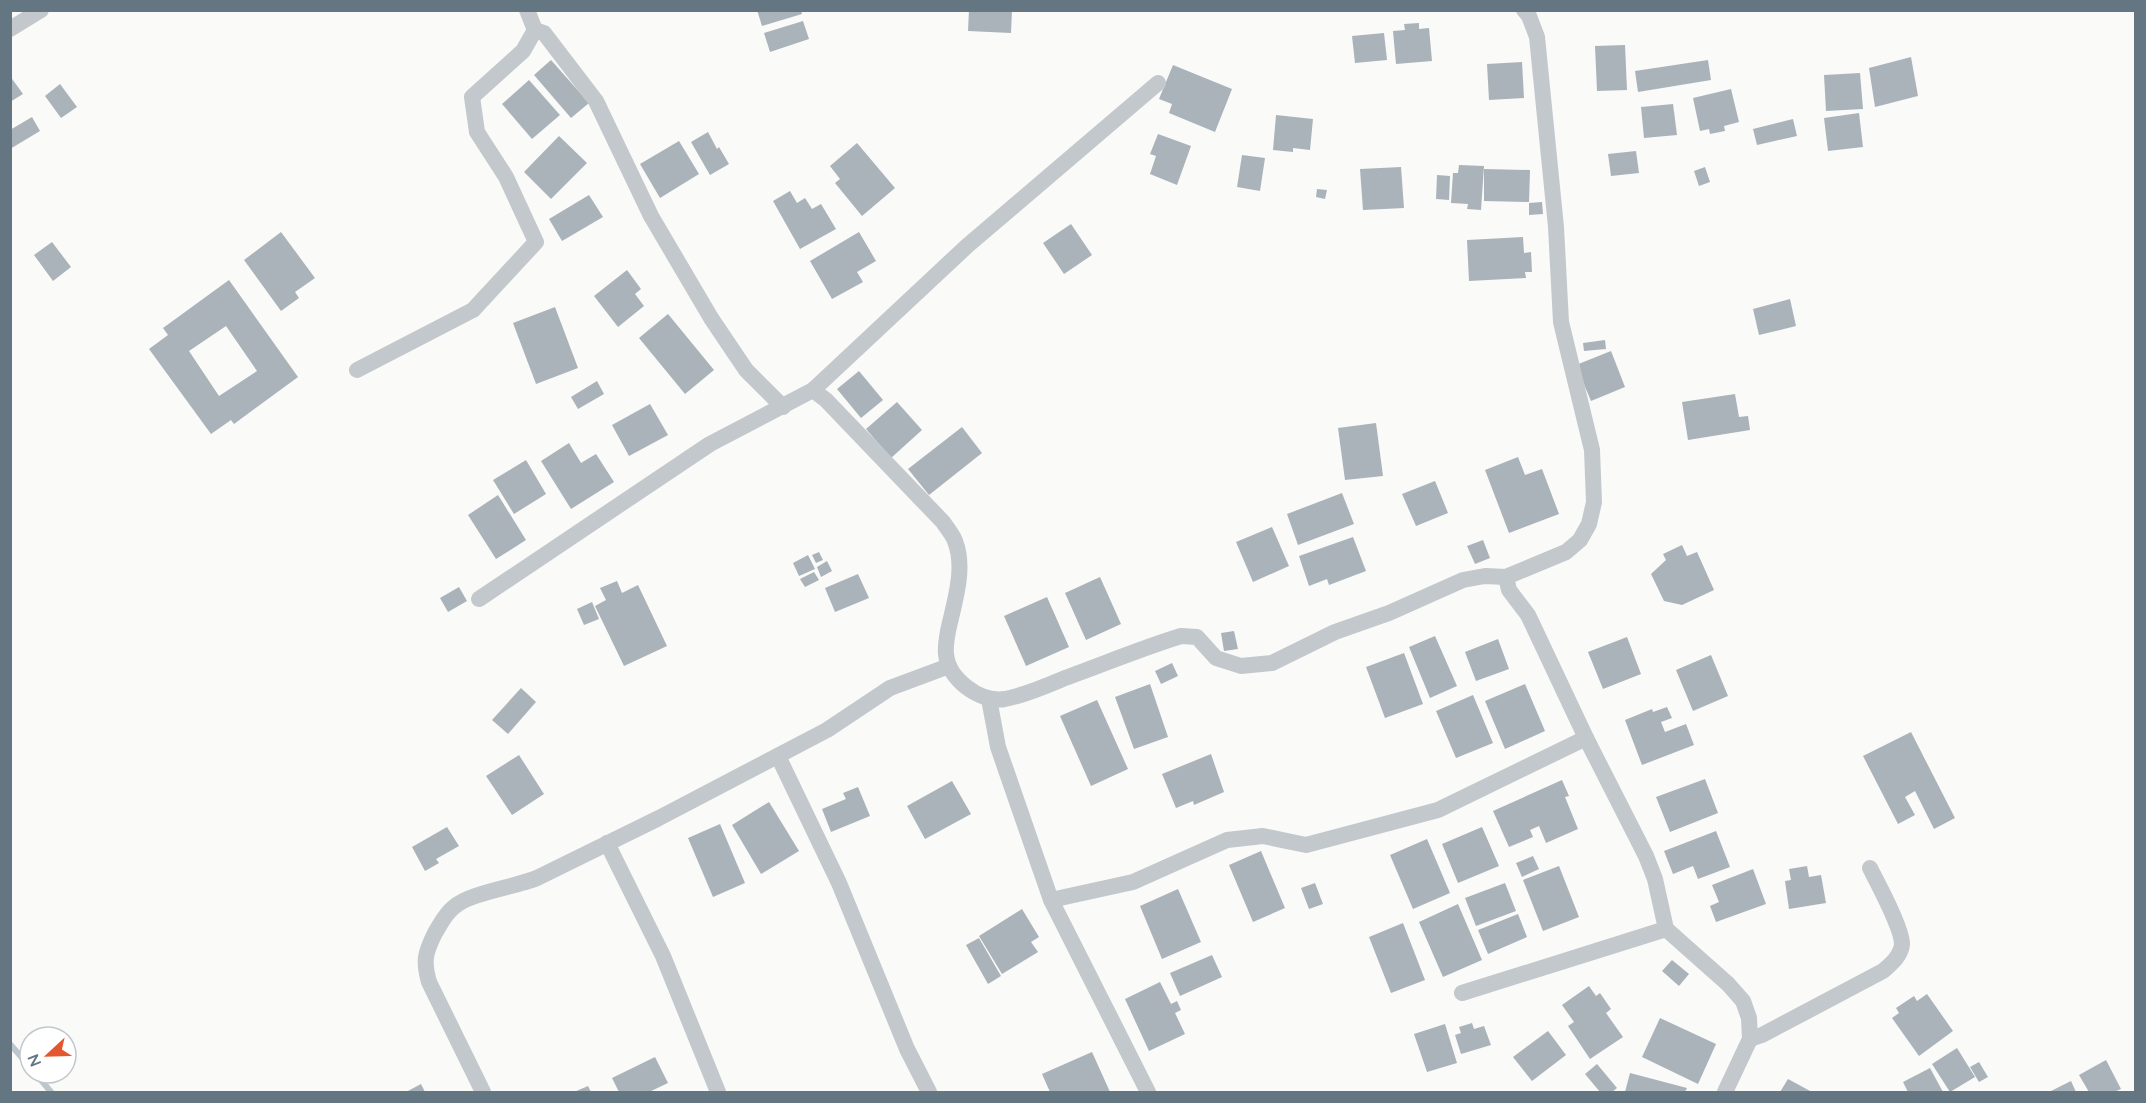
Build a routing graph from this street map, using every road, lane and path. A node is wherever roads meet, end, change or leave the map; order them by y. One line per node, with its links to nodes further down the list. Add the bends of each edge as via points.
1 (41, 10): 4 (street)
2 (527, 10): 5 (street)
3 (1524, 10): 10 (street, via 1537,37 1561,322 1592,450 1594,502 1589,524 1580,540 1566,552)
4 (10, 29)
5 (535, 30): 7 (street, via 523,51 472,97 477,132 506,177 536,242 473,310); 9 (street, via 544,33 596,101 651,216 711,318 746,370)
6 (1158, 83): 8 (street, via 967,246)
7 (357, 370)
8 (813, 390): 9 (street); 12 (street, via 943,522 955,540 960,558 947,638)
9 (783, 407): 11 (street, via 710,444)
10 (1506, 577): 13 (street, via 1463,580 1335,632 1272,663 1241,666 1216,658 1197,637 1181,636 1031,691); 14 (street, via 1509,590 1528,615)
11 (479, 599)
12 (949, 666): 13 (street, via 972,692); 15 (street, via 890,688 827,730)
13 (989, 699): 18 (street, via 998,747)
14 (1586, 738): 18 (street, via 1438,810 1306,845 1263,836 1227,840 1133,882); 19 (street, via 1646,856)
15 (778, 756): 16 (street); 24 (street, via 839,883 907,1049)
16 (608, 843): 22 (street, via 528,882 474,896 444,916 427,950 424,966); 23 (street, via 663,956)
17 (1870, 868): 21 (street, via 1899,931 1902,945 1896,960 1883,971)
18 (1051, 900): 25 (street)
19 (1666, 929): 20 (street); 21 (street, via 1743,1001)
20 (1462, 993)
21 (1750, 1039): 26 (street)
22 (483, 1092)
23 (718, 1092)
24 (929, 1092)
25 (1148, 1092)
26 (1725, 1092)

